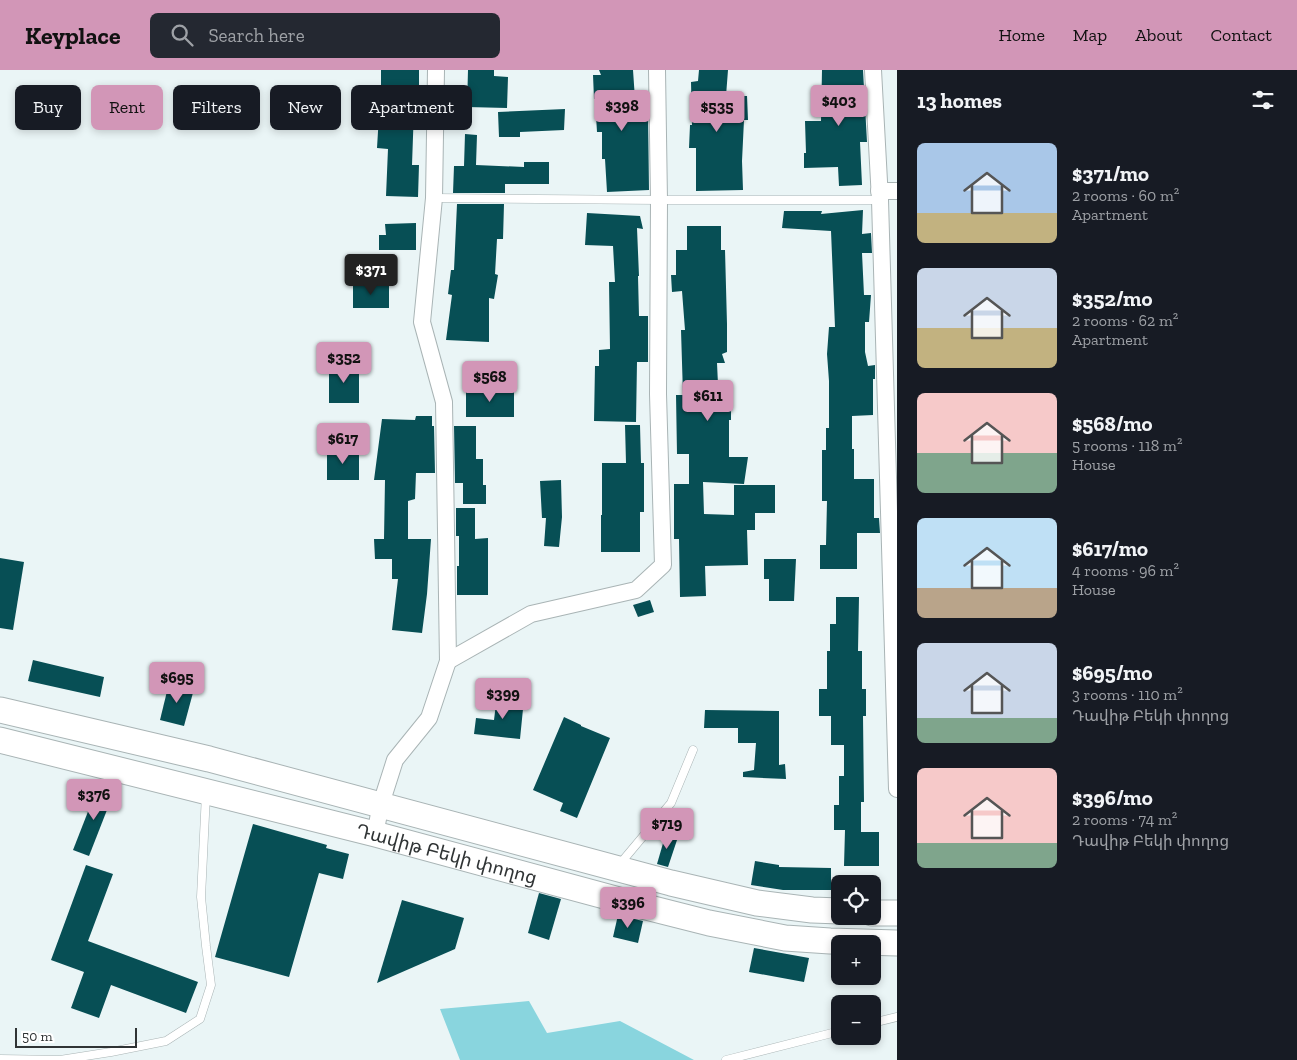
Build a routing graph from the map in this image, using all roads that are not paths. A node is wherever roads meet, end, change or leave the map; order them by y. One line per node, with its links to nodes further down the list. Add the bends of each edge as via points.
1 (436, 70): 6 (street)
2 (657, 70): 7 (street)
3 (873, 70): 5 (street)
4 (897, 190): 5 (street)
5 (879, 195): 7 (lane); 12 (street)
6 (434, 198): 7 (lane); 8 (street, via 422,322 444,402)
7 (659, 200): 8 (street, via 658,394 663,565 636,590 531,614)
8 (448, 661): 14 (street, via 429,718 395,760)
9 (0, 710): 14 (main road, Դավիթ Բեկի փողոց, via 209,759)
10 (0, 740): 13 (main road, Դավիթ Բեկի փողոց)
11 (693, 750): 16 (lane, via 671,803)
12 (897, 789)
13 (206, 791): 15 (main road, Դավիթ Բեկի փողոց); 24 (lane, via 201,897 211,984 200,1019 166,1041 157,1043 60,1060)
14 (380, 804): 15 (street); 16 (main road, Դավիթ Բեկի փողոց)
15 (375, 834): 20 (main road, Դավիթ Բեկի փողոց, via 709,923 785,938)
16 (616, 868): 17 (main road, Դավիթ Բեկի փողոց, via 757,903)
17 (831, 911)
18 (881, 912): 19 (main road)
19 (897, 913)
20 (897, 943)
21 (897, 1017): 22 (lane)
22 (881, 1021)
23 (831, 1033): 25 (lane)
24 (0, 1059)
25 (726, 1060)

